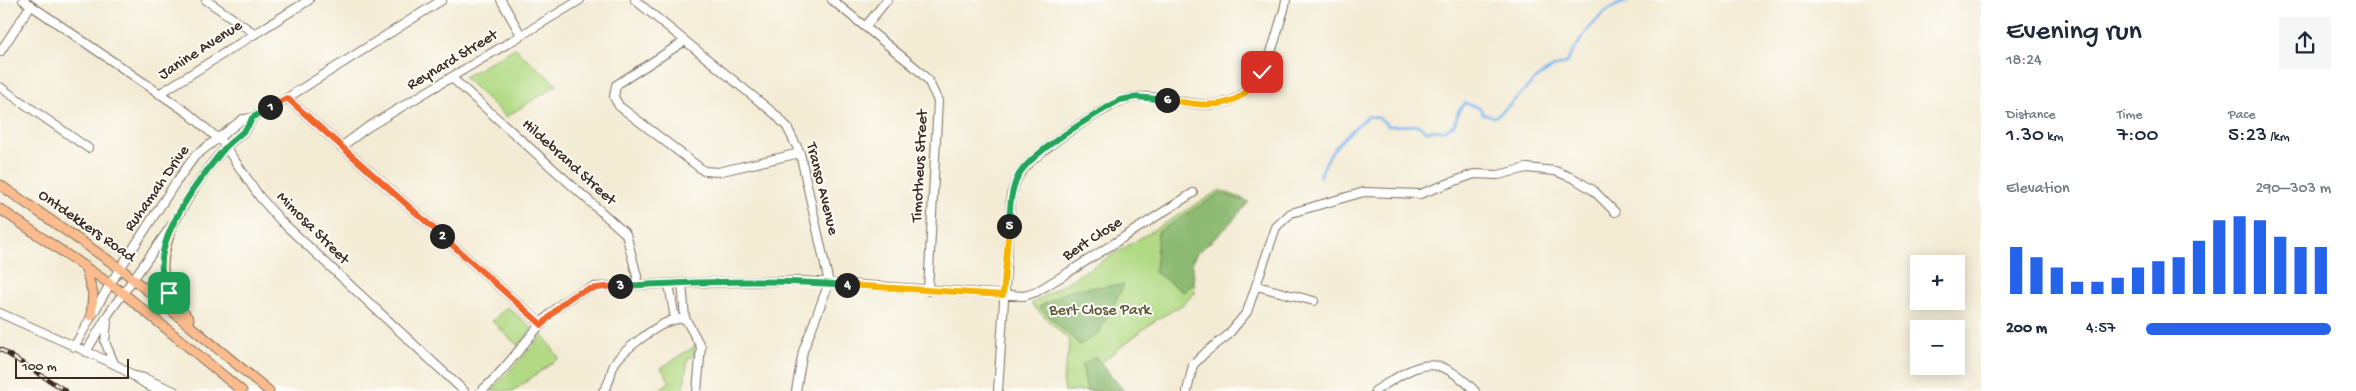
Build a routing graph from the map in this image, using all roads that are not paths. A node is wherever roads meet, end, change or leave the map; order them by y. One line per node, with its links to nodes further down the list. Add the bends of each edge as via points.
1 (23, 0): 11 (street, Mimosa Street)
2 (206, 0): 13 (street)
3 (309, 0): 13 (street, Janine Avenue)
4 (442, 0): 20 (street, Ruhamah Drive)
5 (501, 0): 14 (street)
6 (580, 0): 14 (street, Reynard Street)
7 (635, 0): 15 (street, Transo Avenue)
8 (832, 0): 12 (street, Timotheus Street)
9 (887, 0): 12 (street)
10 (1286, 0): 43 (street, via 1262,72 1240,97 1228,103 1207,105 1146,97 1128,98 1070,132 1028,164 1018,176 1011,195)
11 (31, 6): 16 (street); 19 (street, Mimosa Street)
12 (865, 27): 41 (street, Timotheus Street, via 928,80 938,101)
13 (254, 34): 19 (street, Janine Avenue)
14 (521, 36): 17 (street, Reynard Street)
15 (685, 42): 26 (street, Transo Avenue, via 776,115 787,127); 26 (street, via 616,85 614,97 619,106 704,171 718,172)
16 (0, 52)
17 (452, 78): 24 (street, Reynard Street, via 368,127); 39 (street, Hildebrand Street, via 626,234 638,276)
18 (0, 88): 25 (street)
19 (159, 94): 22 (street, Mimosa Street, via 188,112)
20 (287, 98): 21 (street, Ruhamah Drive); 24 (street)
21 (252, 118): 22 (street, Ruhamah Drive, via 244,119); 23 (street, Ruhamah Drive, via 250,125)
22 (217, 138): 23 (street, Mimosa Street); 33 (street, Ruhamah Drive, via 195,156)
23 (226, 147): 31 (street, Ruhamah Drive); 60 (street, Mimosa Street, via 259,196 281,221)
24 (341, 147): 50 (street)
25 (88, 148)
26 (800, 153): 36 (street, Transo Avenue)
27 (0, 185): 33 (main road, Ontdekkers Road)
28 (1193, 193): 43 (street, Bert Close, via 1036,292 1017,297)
29 (0, 209): 32 (main road, Ontdekkers Road)
30 (1616, 212): 40 (street, via 1583,183 1533,168 1498,175 1474,174 1420,194 1364,192 1301,209 1283,218 1272,237)
31 (172, 226): 34 (street, Ruhamah Drive); 51 (main road, via 162,260 165,281 175,302)
32 (85, 266): 37 (main road, Ontdekkers Road); 47 (main road, via 93,294)
33 (121, 269): 34 (main road, Ontdekkers Road); 37 (street, Ruhamah Drive)
34 (134, 279): 42 (street, Ruhamah Drive); 51 (main road, Ontdekkers Road)
35 (682, 283): 36 (street, Bert Close); 38 (street, Bert Close); 48 (street)
36 (829, 283): 41 (street, Bert Close); 64 (street, via 803,351)
37 (110, 284): 42 (main road, Ontdekkers Road); 47 (street, Ruhamah Drive)
38 (669, 284): 39 (street, Bert Close); 49 (street)
39 (636, 285): 50 (street, Bert Close, via 582,290 564,301)
40 (1257, 286): 44 (street); 66 (street, via 1247,312 1237,326 1193,365)
41 (928, 291): 43 (street, Bert Close)
42 (123, 293): 46 (street, Ruhamah Drive); 58 (main road, Ontdekkers Road)
43 (1003, 295): 65 (street)
44 (1314, 302)
45 (0, 313): 52 (street)
46 (109, 313): 53 (street, Ruhamah Drive); 54 (street, Ruhamah Drive, via 104,334)
47 (91, 316): 52 (street, Ruhamah Drive)
48 (685, 318): 49 (street); 63 (street, via 700,347)
49 (675, 319): 62 (street, via 625,352 616,362 611,382)
50 (542, 325): 61 (street, Bert Close)
51 (204, 336): 59 (main road, Ontdekkers Road)
52 (74, 347): 53 (street)
53 (86, 352): 54 (street)
54 (114, 364): 55 (street)
55 (135, 376): 56 (street, via 141,383); 57 (street)
56 (158, 391)
57 (174, 391)
58 (242, 391)
59 (269, 391)
60 (464, 391)
61 (481, 391)
62 (603, 391)
63 (697, 391)
64 (796, 391)
65 (998, 391)
66 (1187, 391)
67 (1375, 391): 68 (street, via 1412,368 1428,365 1451,370)
68 (1475, 391)

